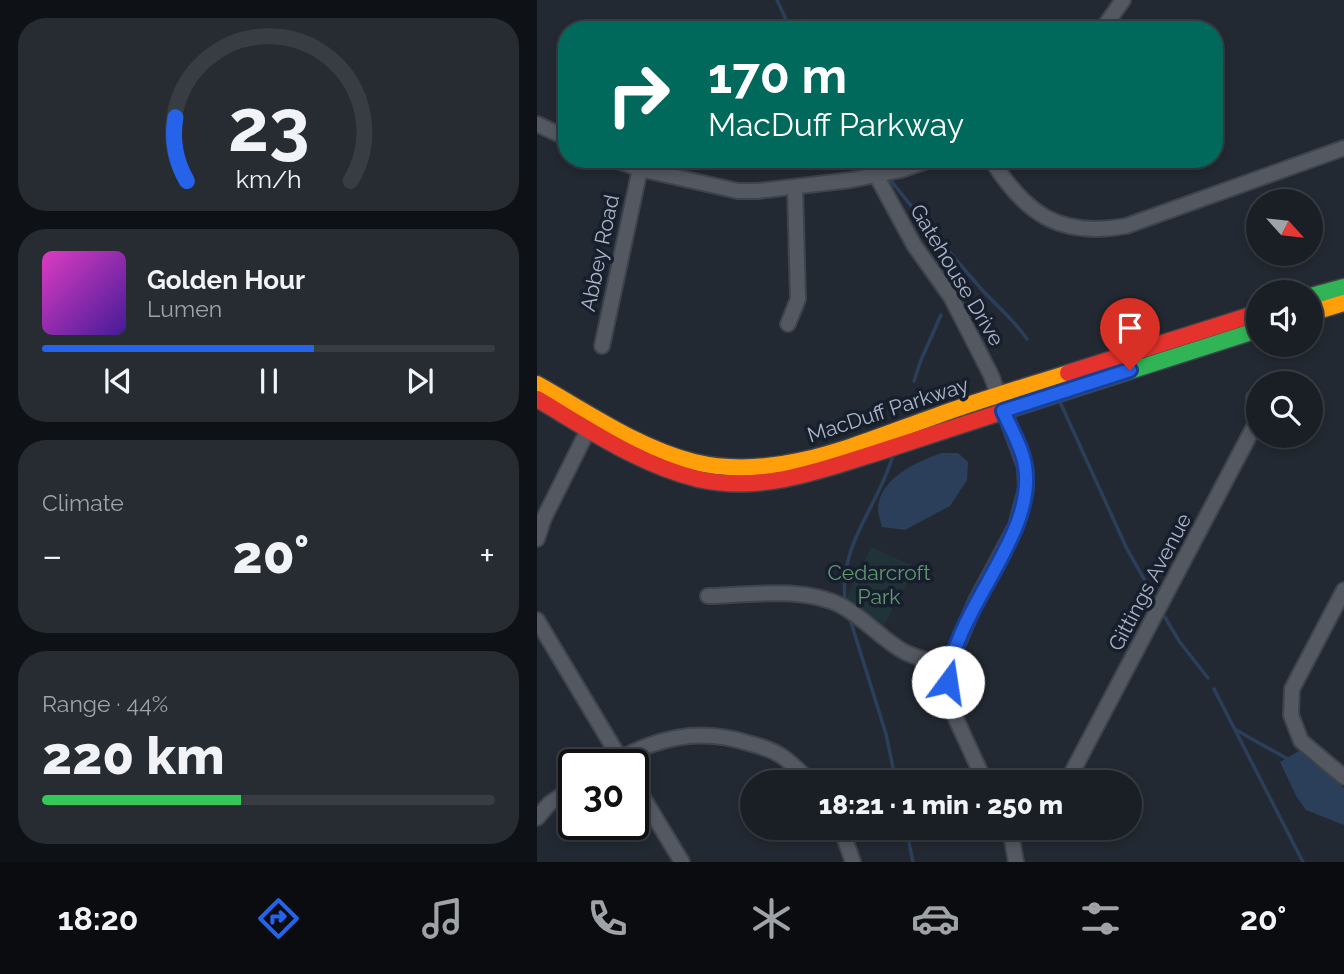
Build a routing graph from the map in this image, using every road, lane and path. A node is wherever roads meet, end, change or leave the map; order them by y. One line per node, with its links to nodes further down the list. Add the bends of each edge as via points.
1 (1123, 0): 2 (street)
2 (1108, 21)
3 (537, 124): 4 (street)
4 (558, 134)
5 (1344, 148): 7 (street, via 1126,226 1093,230 1060,225 1036,211)
6 (907, 168): 9 (street)
7 (998, 168)
8 (640, 169): 10 (street, via 738,191); 18 (street, Abbey Road)
9 (876, 175): 10 (street); 21 (street, Gatehouse Drive, via 914,246 951,297 991,375)
10 (795, 187): 16 (street, via 798,299)
11 (1344, 287): 12 (street)
12 (1323, 293)
13 (1344, 303): 14 (street)
14 (1323, 309)
15 (1246, 317): 21 (street, MacDuff Parkway)
16 (788, 324)
17 (1246, 333): 21 (street, MacDuff Parkway)
18 (602, 346)
19 (537, 384): 22 (street, MacDuff Parkway)
20 (537, 399): 22 (street, MacDuff Parkway)
21 (1000, 404): 22 (street, MacDuff Parkway, via 810,474 750,483 712,481 663,468); 28 (street, Gatehouse Drive, via 1025,467 1024,505)
22 (592, 422): 24 (street)
23 (1246, 442): 33 (street, Gittings Avenue)
24 (537, 539)
25 (708, 596): 28 (street, via 797,595 841,606 899,649)
26 (1342, 597): 34 (street, via 1292,689 1291,715 1301,741)
27 (537, 620): 29 (street)
28 (949, 665): 32 (street, via 951,708)
29 (610, 749)
30 (644, 749): 31 (street, via 677,737 708,735 739,740 783,757)
31 (798, 770)
32 (979, 770)
33 (1073, 770)
34 (1344, 777)
35 (558, 798): 37 (street)
36 (649, 807): 40 (street)
37 (537, 818)
38 (845, 840): 41 (street)
39 (1016, 840): 42 (street)
40 (682, 862)
41 (853, 862)
42 (1016, 862)

